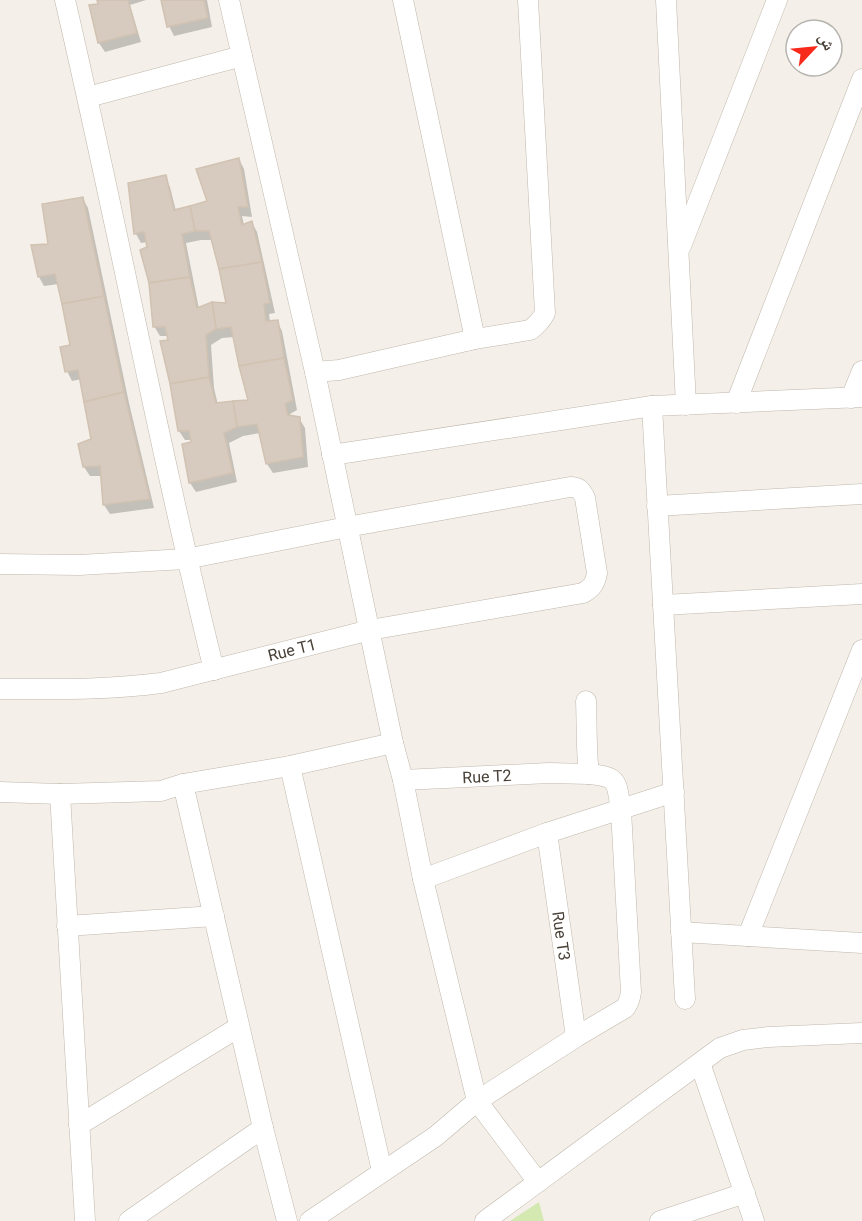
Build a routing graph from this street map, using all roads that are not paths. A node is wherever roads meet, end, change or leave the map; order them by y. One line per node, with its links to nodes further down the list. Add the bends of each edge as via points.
1 (65, 0): 9 (street)
2 (229, 0): 7 (street)
3 (402, 0): 11 (street)
4 (528, 0): 11 (street, via 545,313 530,330)
5 (666, 0): 10 (street)
6 (777, 0): 10 (street)
7 (242, 56): 9 (street); 13 (street)
8 (862, 78): 15 (street)
9 (88, 97): 22 (street)
10 (678, 252): 16 (street)
11 (475, 339): 13 (street)
12 (862, 371): 14 (street)
13 (315, 372): 18 (street)
14 (857, 398): 15 (street)
15 (736, 403): 16 (street)
16 (686, 405): 17 (street)
17 (652, 406): 18 (street); 20 (street)
18 (332, 455): 21 (street)
19 (862, 494): 20 (street)
20 (657, 506): 25 (street)
21 (347, 527): 22 (street); 26 (street); 26 (street, Rue T1, via 564,487 576,487 585,498 597,573 596,582 583,593)
22 (186, 559): 23 (street, via 79,565); 28 (street)
23 (0, 564)
24 (862, 594): 25 (street)
25 (663, 605): 37 (street)
26 (370, 630): 28 (street, Rue T1); 31 (street)
27 (862, 650): 45 (street)
28 (214, 670): 29 (street, Rue T1, via 127,688)
29 (0, 689)
30 (586, 701): 33 (street, via 587,761)
31 (393, 743): 32 (street); 34 (street)
32 (290, 766): 35 (street); 55 (street)
33 (579, 774): 34 (street, Rue T2); 39 (street, Rue T2, via 613,779)
34 (403, 780): 41 (street)
35 (183, 784): 38 (street, via 161,791); 42 (street)
36 (0, 792): 38 (street)
37 (674, 792): 39 (street); 44 (street)
38 (60, 794): 43 (street)
39 (621, 810): 40 (street); 50 (street, via 630,1000 625,1008)
40 (547, 833): 41 (street); 50 (street, Rue T3)
41 (423, 879): 52 (street)
42 (214, 916): 43 (street); 48 (street)
43 (67, 926): 53 (street)
44 (681, 932): 45 (street); 47 (street)
45 (748, 936): 46 (street)
46 (862, 943)
47 (685, 999)
48 (239, 1026): 53 (street); 54 (street)
49 (862, 1033): 51 (street, via 743,1040 720,1048)
50 (576, 1037): 52 (street)
51 (700, 1063): 56 (street); 57 (street)
52 (477, 1101): 55 (street, via 436,1136); 56 (street)
53 (79, 1125): 58 (street)
54 (263, 1128): 59 (street); 60 (street)
55 (382, 1171): 61 (street)
56 (538, 1182): 62 (street)
57 (745, 1193): 63 (street); 64 (street)
58 (85, 1221)
59 (129, 1221)
60 (287, 1221)
61 (310, 1221)
62 (485, 1221)
63 (660, 1221)
64 (754, 1221)

